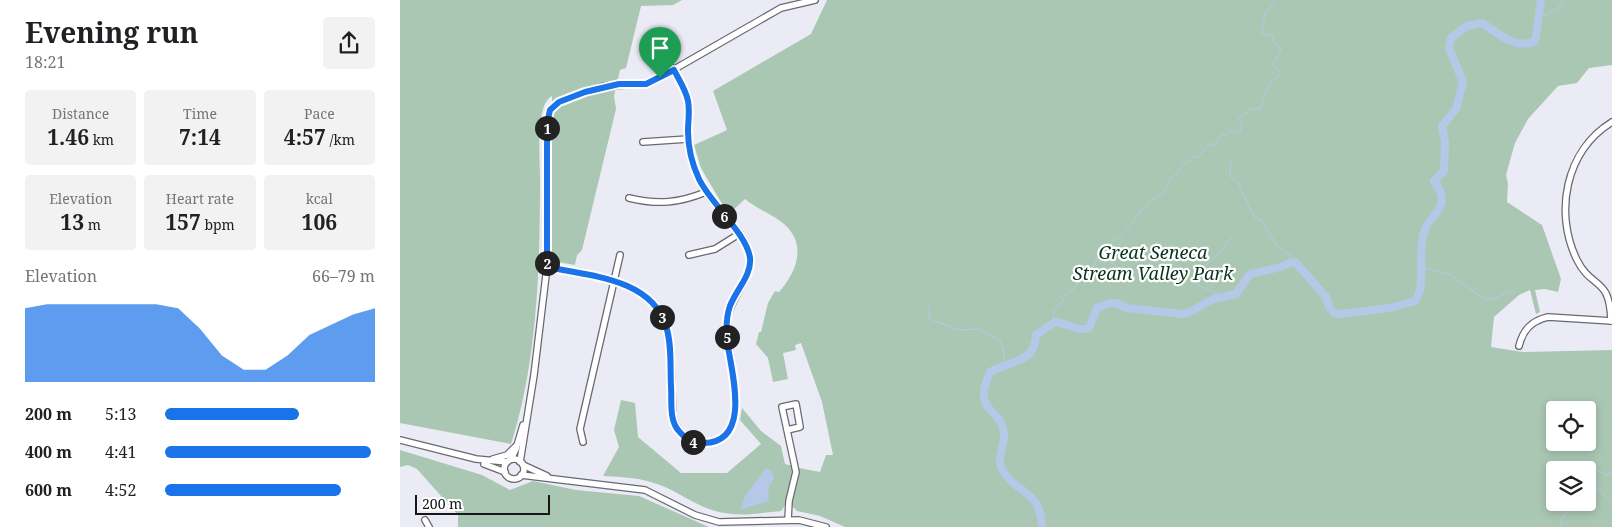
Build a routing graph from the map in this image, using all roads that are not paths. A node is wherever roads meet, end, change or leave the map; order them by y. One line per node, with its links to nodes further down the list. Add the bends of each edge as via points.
1 (815, 0): 3 (street, via 791,4)
2 (662, 35): 3 (street, via 660,46)
3 (674, 70): 5 (street, via 688,102); 12 (street, via 646,84 619,84 585,92 559,102 550,110)
4 (1612, 122): 14 (street, via 1597,134 1577,160 1570,177 1564,214 1569,242 1578,263 1609,296)
5 (688, 139): 6 (street); 7 (street, via 694,165)
6 (643, 142)
7 (706, 192): 8 (street, via 668,204); 9 (street)
8 (629, 198)
9 (739, 234): 11 (street, via 714,249); 13 (street, via 746,243 750,258 726,324 736,401 729,429 714,441 694,442 677,429 673,416 668,335 660,311 645,294)
10 (620, 256): 13 (street)
11 (689, 256)
12 (547, 267): 13 (street); 16 (street)
13 (614, 282): 19 (street, via 580,428)
14 (1612, 321): 15 (street, via 1539,319 1528,326)
15 (1519, 346)
16 (527, 413): 20 (street); 23 (street)
17 (788, 430): 17 (street, via 800,427 796,404 782,407); 28 (street, via 796,472)
18 (400, 440): 21 (street)
19 (583, 442)
20 (517, 444): 21 (street, via 507,455); 22 (street)
21 (476, 459): 22 (street); 24 (street)
22 (509, 461): 23 (street); 24 (street, via 504,466)
23 (521, 463): 25 (street); 26 (street)
24 (505, 472): 25 (street, via 512,478)
25 (521, 475): 26 (street)
26 (556, 479): 28 (street, via 645,490 695,515 718,522 737,524)
27 (425, 520): 29 (street)
28 (788, 520): 30 (street)
29 (429, 527)
30 (826, 527)

